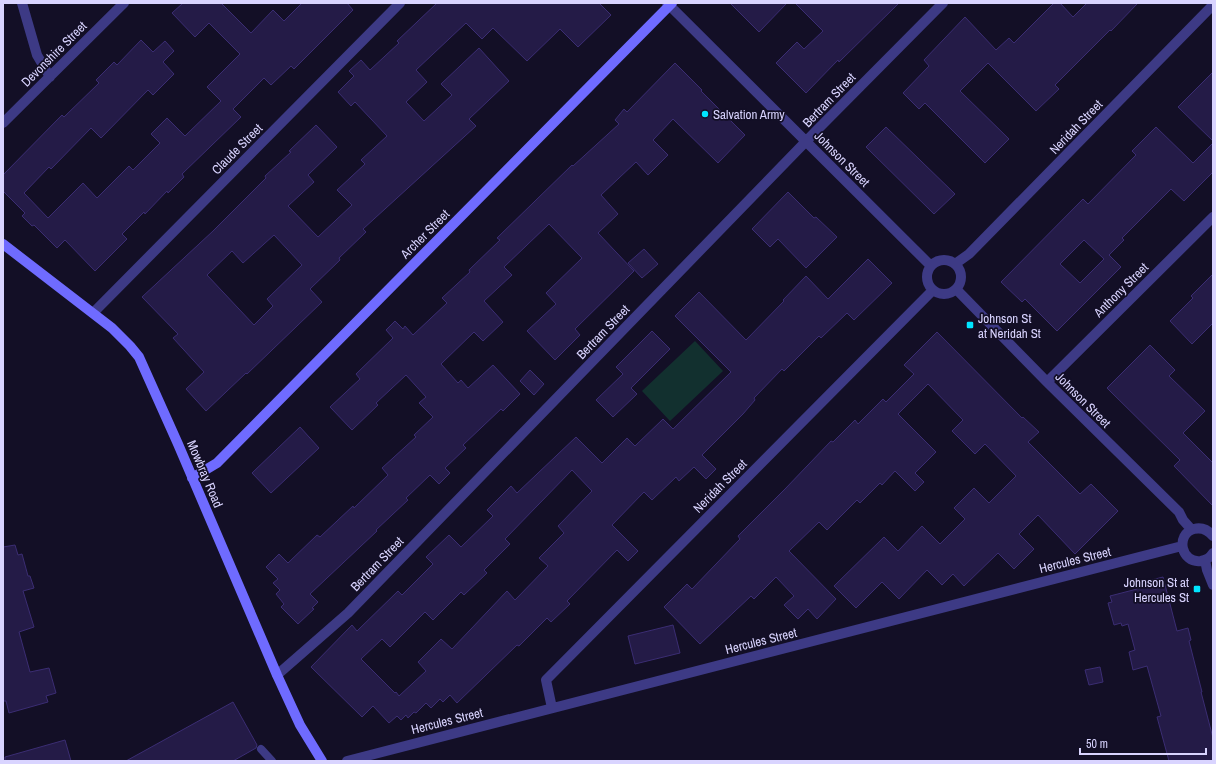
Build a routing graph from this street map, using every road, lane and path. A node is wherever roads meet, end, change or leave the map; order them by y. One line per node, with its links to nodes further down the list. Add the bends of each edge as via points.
1 (22, 3): 7 (street, via 37,55)
2 (124, 3): 7 (street, Devonshire Street)
3 (400, 3): 16 (street, Claude Street)
4 (943, 3): 9 (street, Bertram Street)
5 (670, 4): 9 (street, Johnson Street); 18 (main road, Archer Street, via 217,463)
6 (1213, 5): 12 (street, Neridah Street, via 969,254)
7 (50, 77): 8 (street, Devonshire Street)
8 (3, 124)
9 (806, 142): 13 (street, Johnson Street); 25 (street, Bertram Street, via 348,613)
10 (1213, 217): 17 (street, Anthony Street)
11 (3, 244): 16 (main road, Mowbray Road)
12 (954, 264): 13 (street, via 940,260); 14 (street, via 961,279)
13 (931, 266): 15 (street, via 927,275)
14 (956, 289): 15 (street, via 942,294); 17 (street, Johnson Street)
15 (933, 290): 26 (street, Neridah Street, via 546,680)
16 (93, 313): 18 (main road, Mowbray Road, via 121,337 139,357)
17 (1047, 382): 19 (street, Johnson Street, via 1180,512)
18 (192, 478): 25 (main road, Mowbray Road)
19 (1191, 529): 20 (street, via 1204,528); 21 (street, via 1184,536)
20 (1213, 536)
21 (1182, 546): 23 (street, via 1190,559 1198,562); 26 (street, Hercules Street)
22 (1213, 553): 23 (street)
23 (1205, 560): 24 (street)
24 (1213, 585)
25 (277, 675): 29 (main road, Mowbray Road, via 300,725)
26 (552, 708): 30 (street, Hercules Street)
27 (261, 748): 28 (lane)
28 (272, 761)
29 (322, 761)
30 (347, 761)

